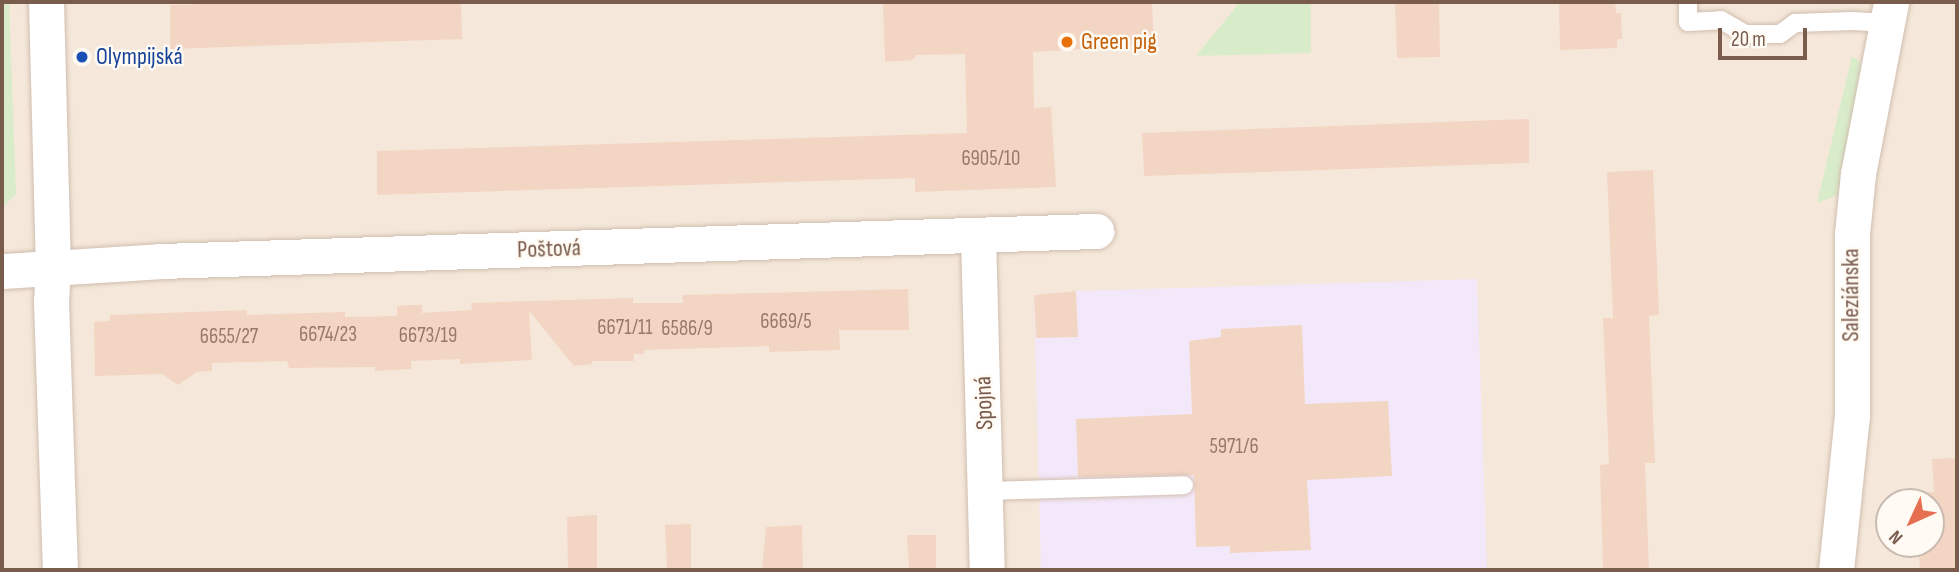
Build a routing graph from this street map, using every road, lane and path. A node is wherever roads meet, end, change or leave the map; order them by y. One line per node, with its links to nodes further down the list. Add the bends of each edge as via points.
1 (46, 2): 6 (street)
2 (1688, 2): 3 (lane, via 1688,22 1721,20 1745,34 1780,34 1795,23)
3 (1893, 9): 12 (street, Saleziánska, via 1858,174 1852,234 1852,416)
4 (1097, 231): 5 (street, Poštová)
5 (978, 235): 6 (street, Poštová); 9 (street, Spojná)
6 (53, 265): 7 (street, Poštová); 10 (street)
7 (2, 271)
8 (1184, 485): 9 (lane)
9 (987, 491): 11 (street, Spojná)
10 (60, 570)
11 (987, 570)
12 (1836, 570)

